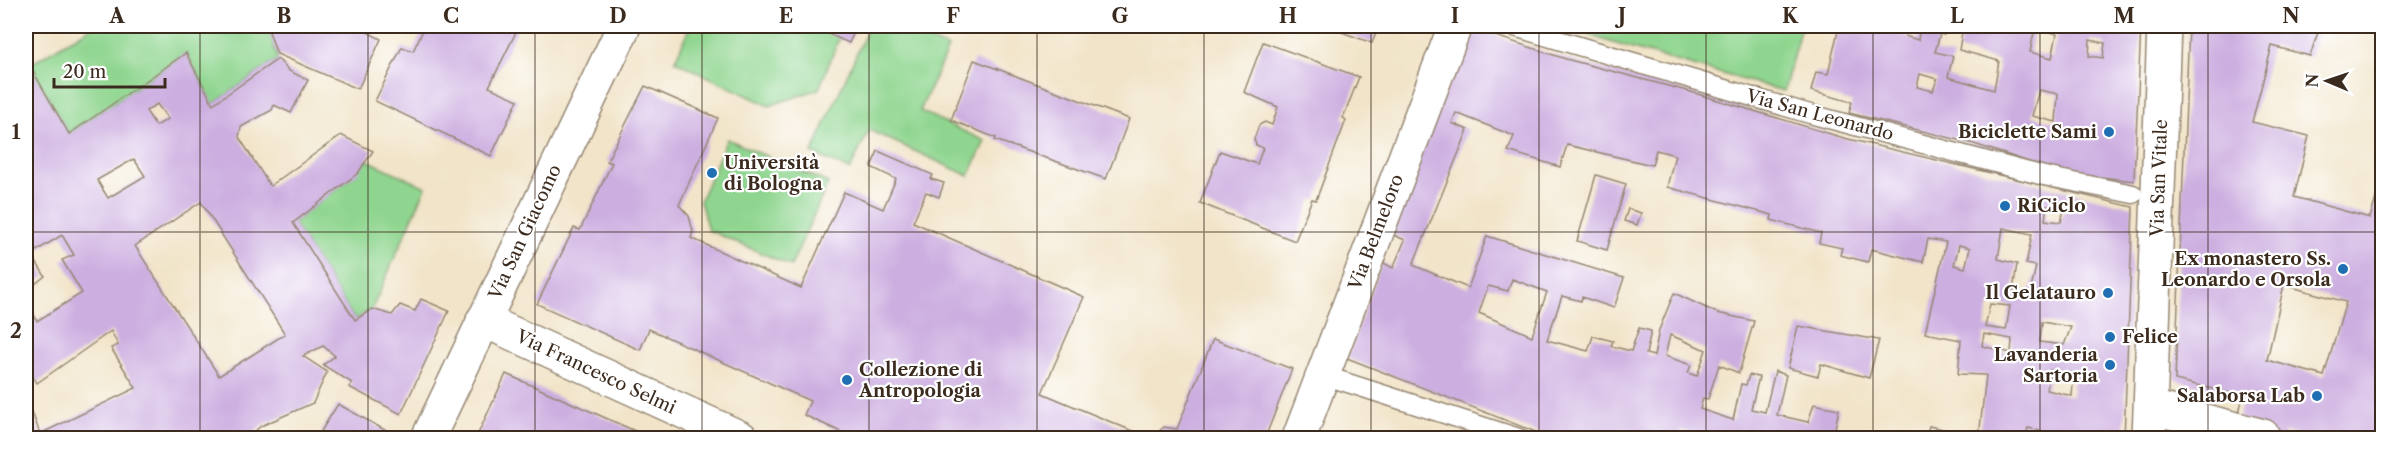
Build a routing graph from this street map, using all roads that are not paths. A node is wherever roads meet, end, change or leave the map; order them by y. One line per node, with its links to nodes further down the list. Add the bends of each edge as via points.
1 (624, 26): 6 (street, Via San Giacomo)
2 (1455, 26): 7 (street, Via Belmeloro)
3 (1511, 26): 5 (lane, Via San Leonardo, via 1810,114 2044,176)
4 (2164, 26): 8 (street, Via San Vitale)
5 (2133, 194)
6 (483, 320): 10 (street, Via San Giacomo); 11 (street, Via Francesco Selmi)
7 (1323, 375): 12 (street, Via Belmeloro); 13 (lane)
8 (2150, 423): 9 (street)
9 (2263, 436)
10 (428, 438)
11 (741, 438)
12 (1299, 438)
13 (1520, 438)

